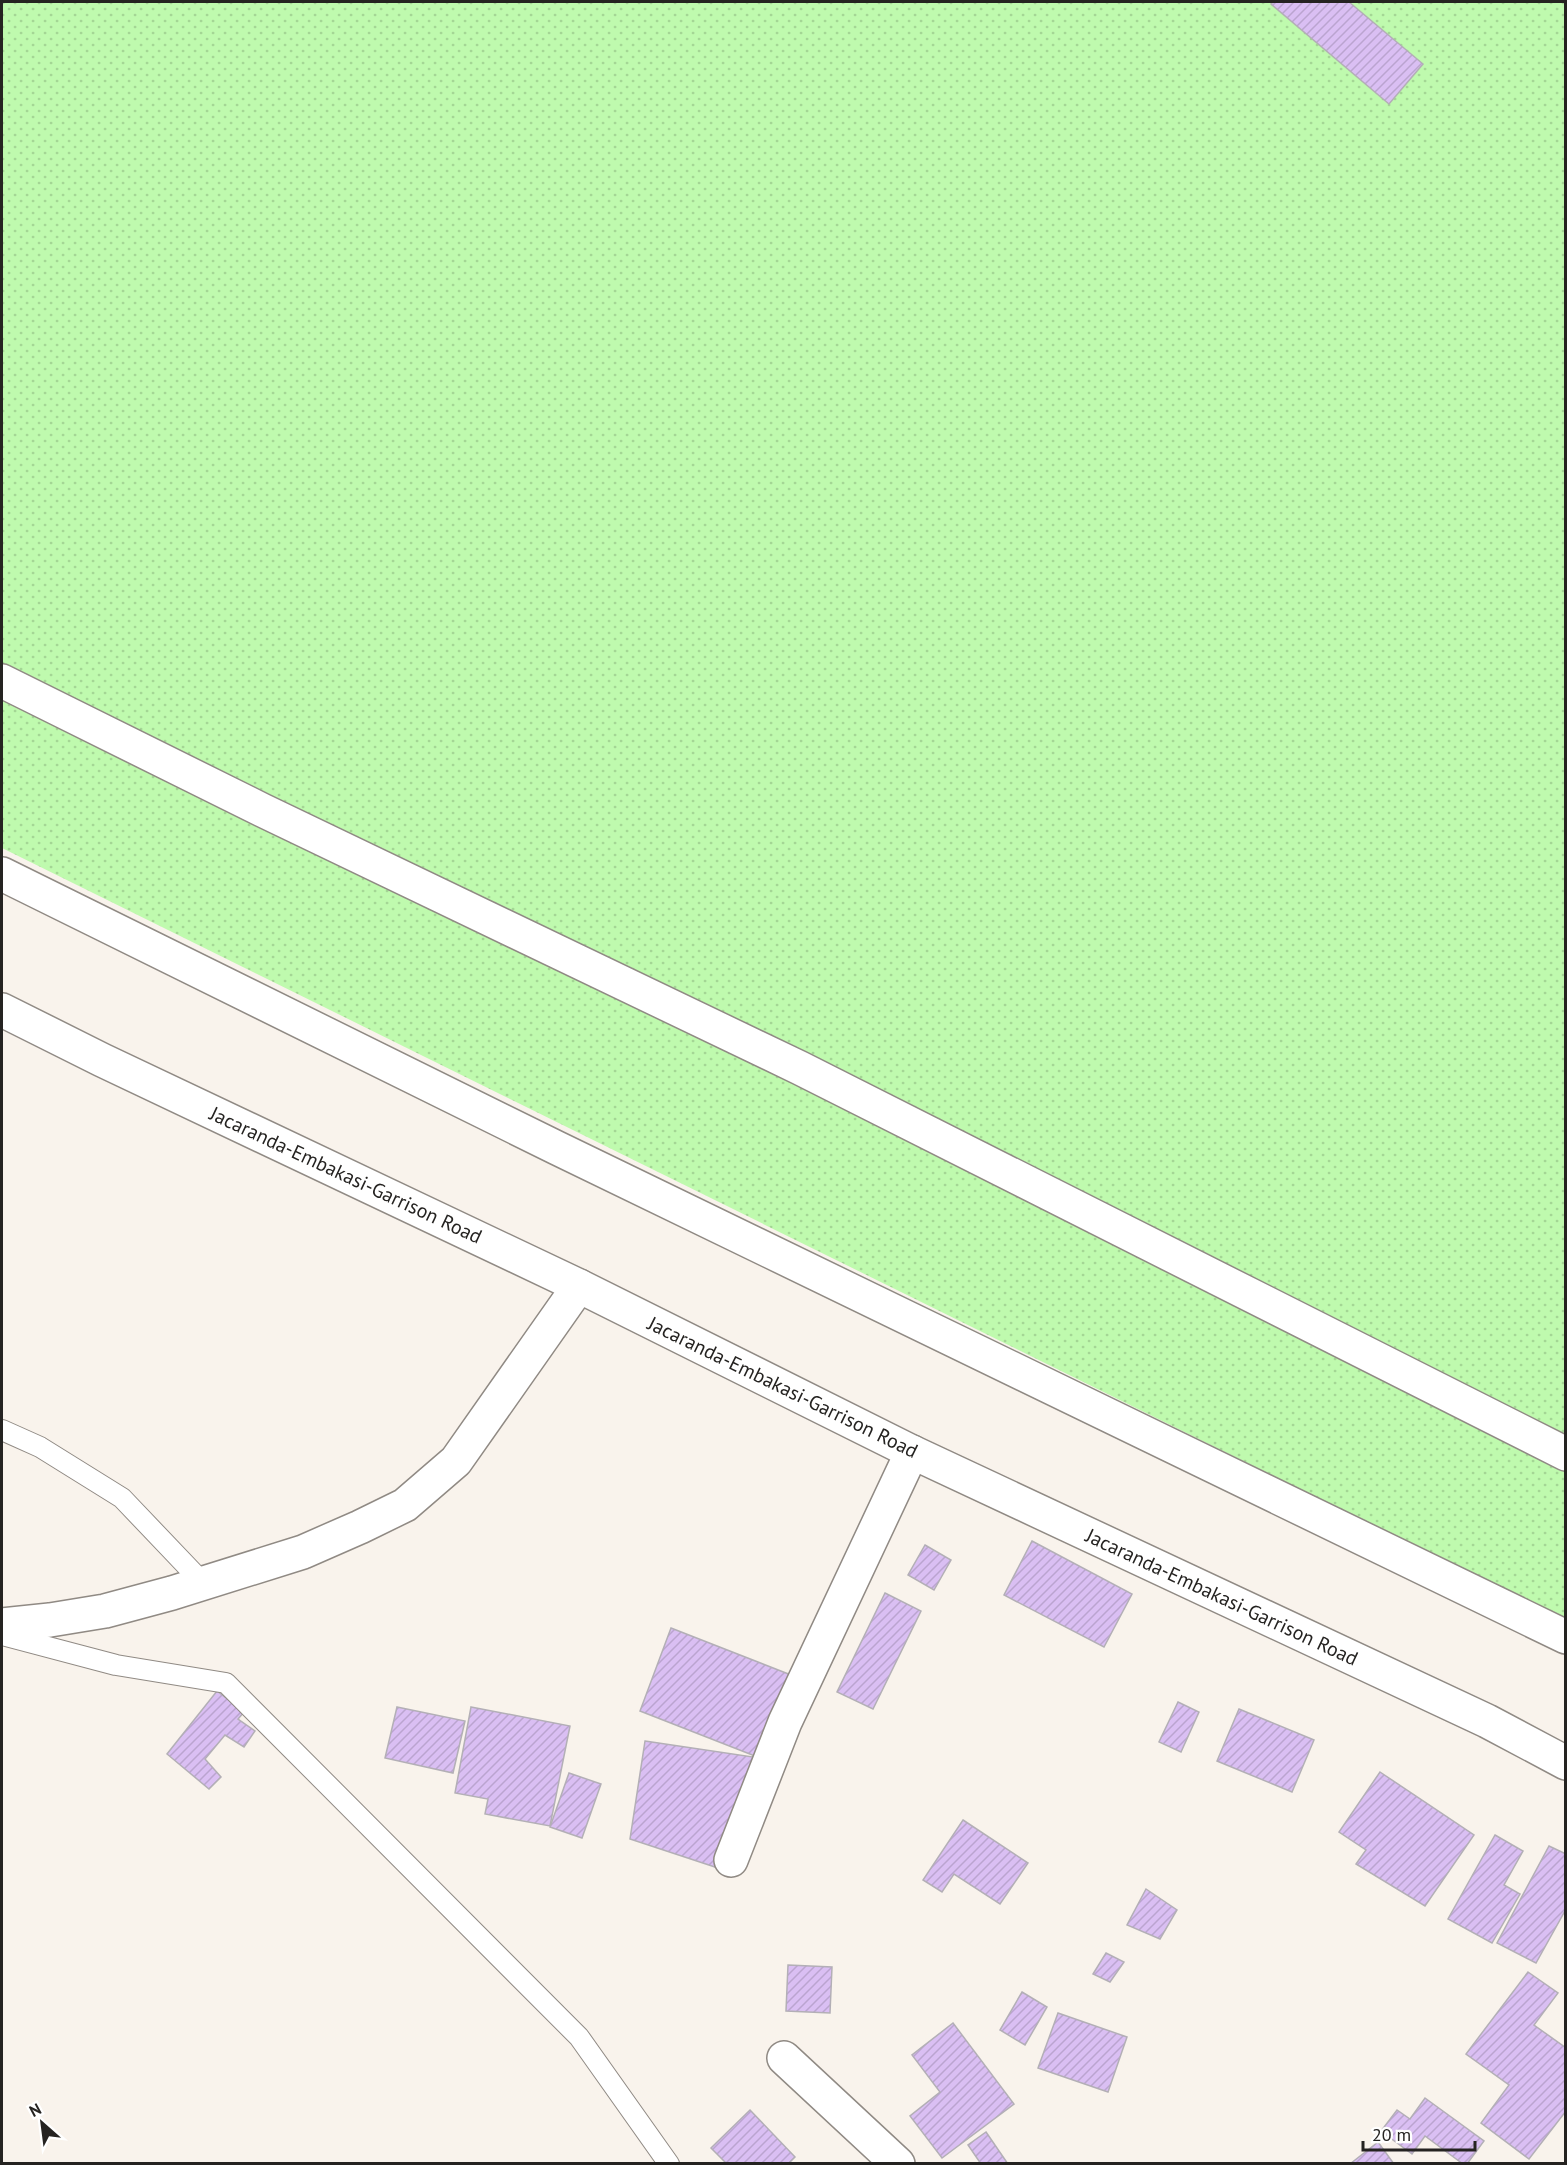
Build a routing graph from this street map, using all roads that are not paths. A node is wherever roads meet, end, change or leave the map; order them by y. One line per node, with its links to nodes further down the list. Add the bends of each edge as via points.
1 (2, 681): 7 (street, via 800,1068)
2 (2, 874): 11 (street, via 578,1159)
3 (2, 1010): 4 (street, Jacaranda-Embakasi-Garrison Road)
4 (579, 1286): 6 (street, Jacaranda-Embakasi-Garrison Road); 8 (street, via 456,1461 405,1505 303,1552)
5 (2, 1430): 8 (lane, via 40,1447 122,1498)
6 (912, 1452): 12 (street, Jacaranda-Embakasi-Garrison Road, via 1487,1721); 13 (street, via 785,1722)
7 (1566, 1454)
8 (203, 1582): 9 (street, via 105,1611)
9 (2, 1625)
10 (2, 1635): 15 (lane, via 116,1665 226,1683 579,2037)
11 (1566, 1637)
12 (1566, 1763)
13 (731, 1860)
14 (784, 2058): 16 (street)
15 (669, 2163)
16 (898, 2163)

